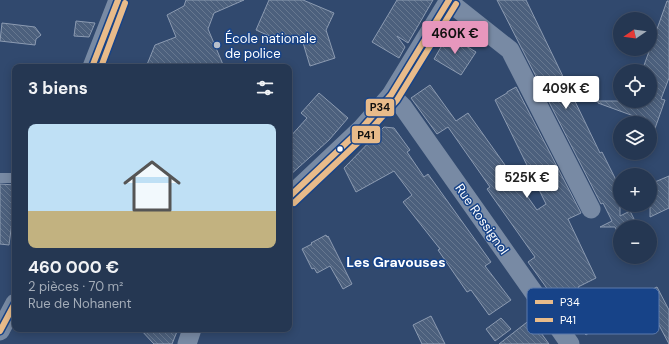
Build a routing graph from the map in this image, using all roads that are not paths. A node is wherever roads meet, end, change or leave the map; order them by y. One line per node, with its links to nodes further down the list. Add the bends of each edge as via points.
1 (118, 0): 3 (street)
2 (448, 1): 4 (street); 8 (street, via 510,50)
3 (93, 64)
4 (391, 95): 7 (street, via 356,134); 9 (street, Rue Rossignol, via 403,107)
5 (0, 178): 6 (lane)
6 (12, 178)
7 (292, 194)
8 (591, 209)
9 (531, 288)
10 (12, 311): 11 (street)
11 (6, 328)
12 (191, 332): 14 (street)
13 (563, 334): 15 (street, Rue Rossignol)
14 (187, 344)
15 (570, 344)

